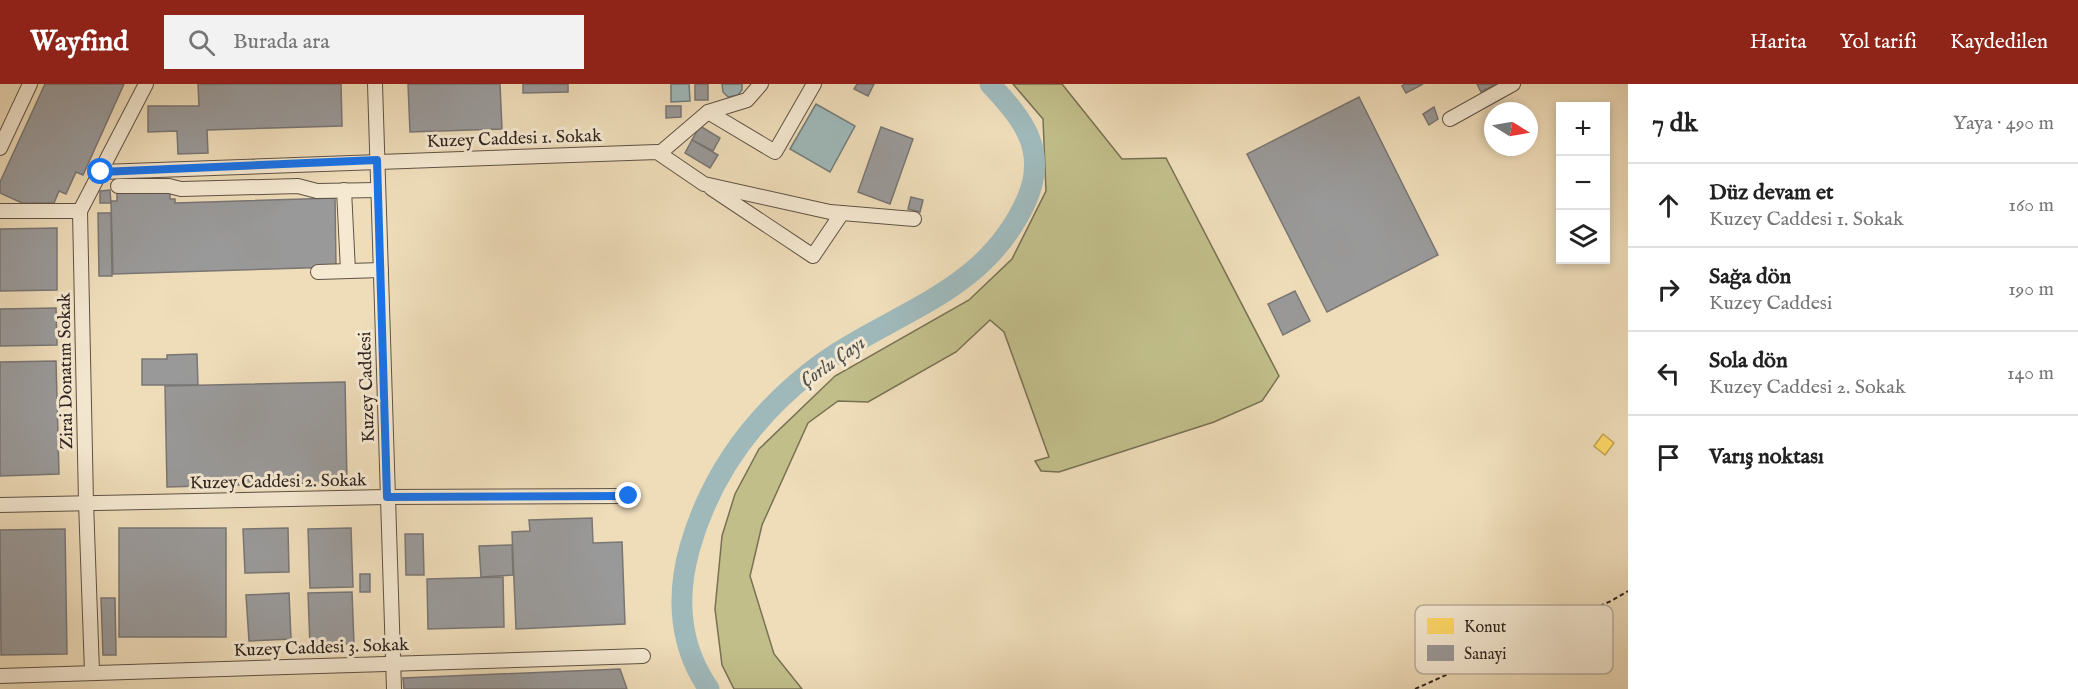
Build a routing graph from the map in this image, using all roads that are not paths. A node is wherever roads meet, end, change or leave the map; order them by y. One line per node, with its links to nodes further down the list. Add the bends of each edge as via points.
1 (30, 84): 9 (street)
2 (146, 84): 12 (street, Zirai Donatım Sokak)
3 (375, 84): 11 (street, Kuzey Caddesi)
4 (761, 84): 7 (street, via 747,100)
5 (814, 84): 7 (street, via 775,152)
6 (1513, 84): 8 (street)
7 (708, 112): 10 (street)
8 (1450, 119)
9 (0, 148)
10 (660, 153): 11 (street, Kuzey Caddesi 1. Sokak); 13 (street)
11 (377, 160): 12 (street, Kuzey Caddesi 1. Sokak); 16 (street, Kuzey Caddesi)
12 (101, 172): 18 (street, Zirai Donatım Sokak)
13 (704, 184): 19 (street); 19 (street, via 813,256)
14 (118, 186): 15 (street, via 298,186)
15 (344, 190): 16 (street); 22 (street)
16 (378, 190): 21 (street, Kuzey Caddesi)
17 (0, 211): 18 (street)
18 (80, 211): 26 (street, Zirai Donatım Sokak)
19 (843, 213): 20 (street)
20 (914, 219)
21 (381, 270): 22 (street); 25 (street, Kuzey Caddesi)
22 (348, 271): 23 (street)
23 (318, 272)
24 (629, 496): 25 (street, Kuzey Caddesi 2. Sokak)
25 (387, 497): 26 (street, Kuzey Caddesi 2. Sokak); 29 (street, Kuzey Caddesi)
26 (86, 502): 27 (street, Kuzey Caddesi 2. Sokak); 30 (street, Zirai Donatım Sokak)
27 (0, 505)
28 (643, 656): 29 (street, Kuzey Caddesi 3. Sokak)
29 (393, 663): 30 (street, Kuzey Caddesi 3. Sokak); 32 (street, Kuzey Caddesi)
30 (92, 672): 31 (street, Kuzey Caddesi 3. Sokak)
31 (0, 676)
32 (394, 689)

